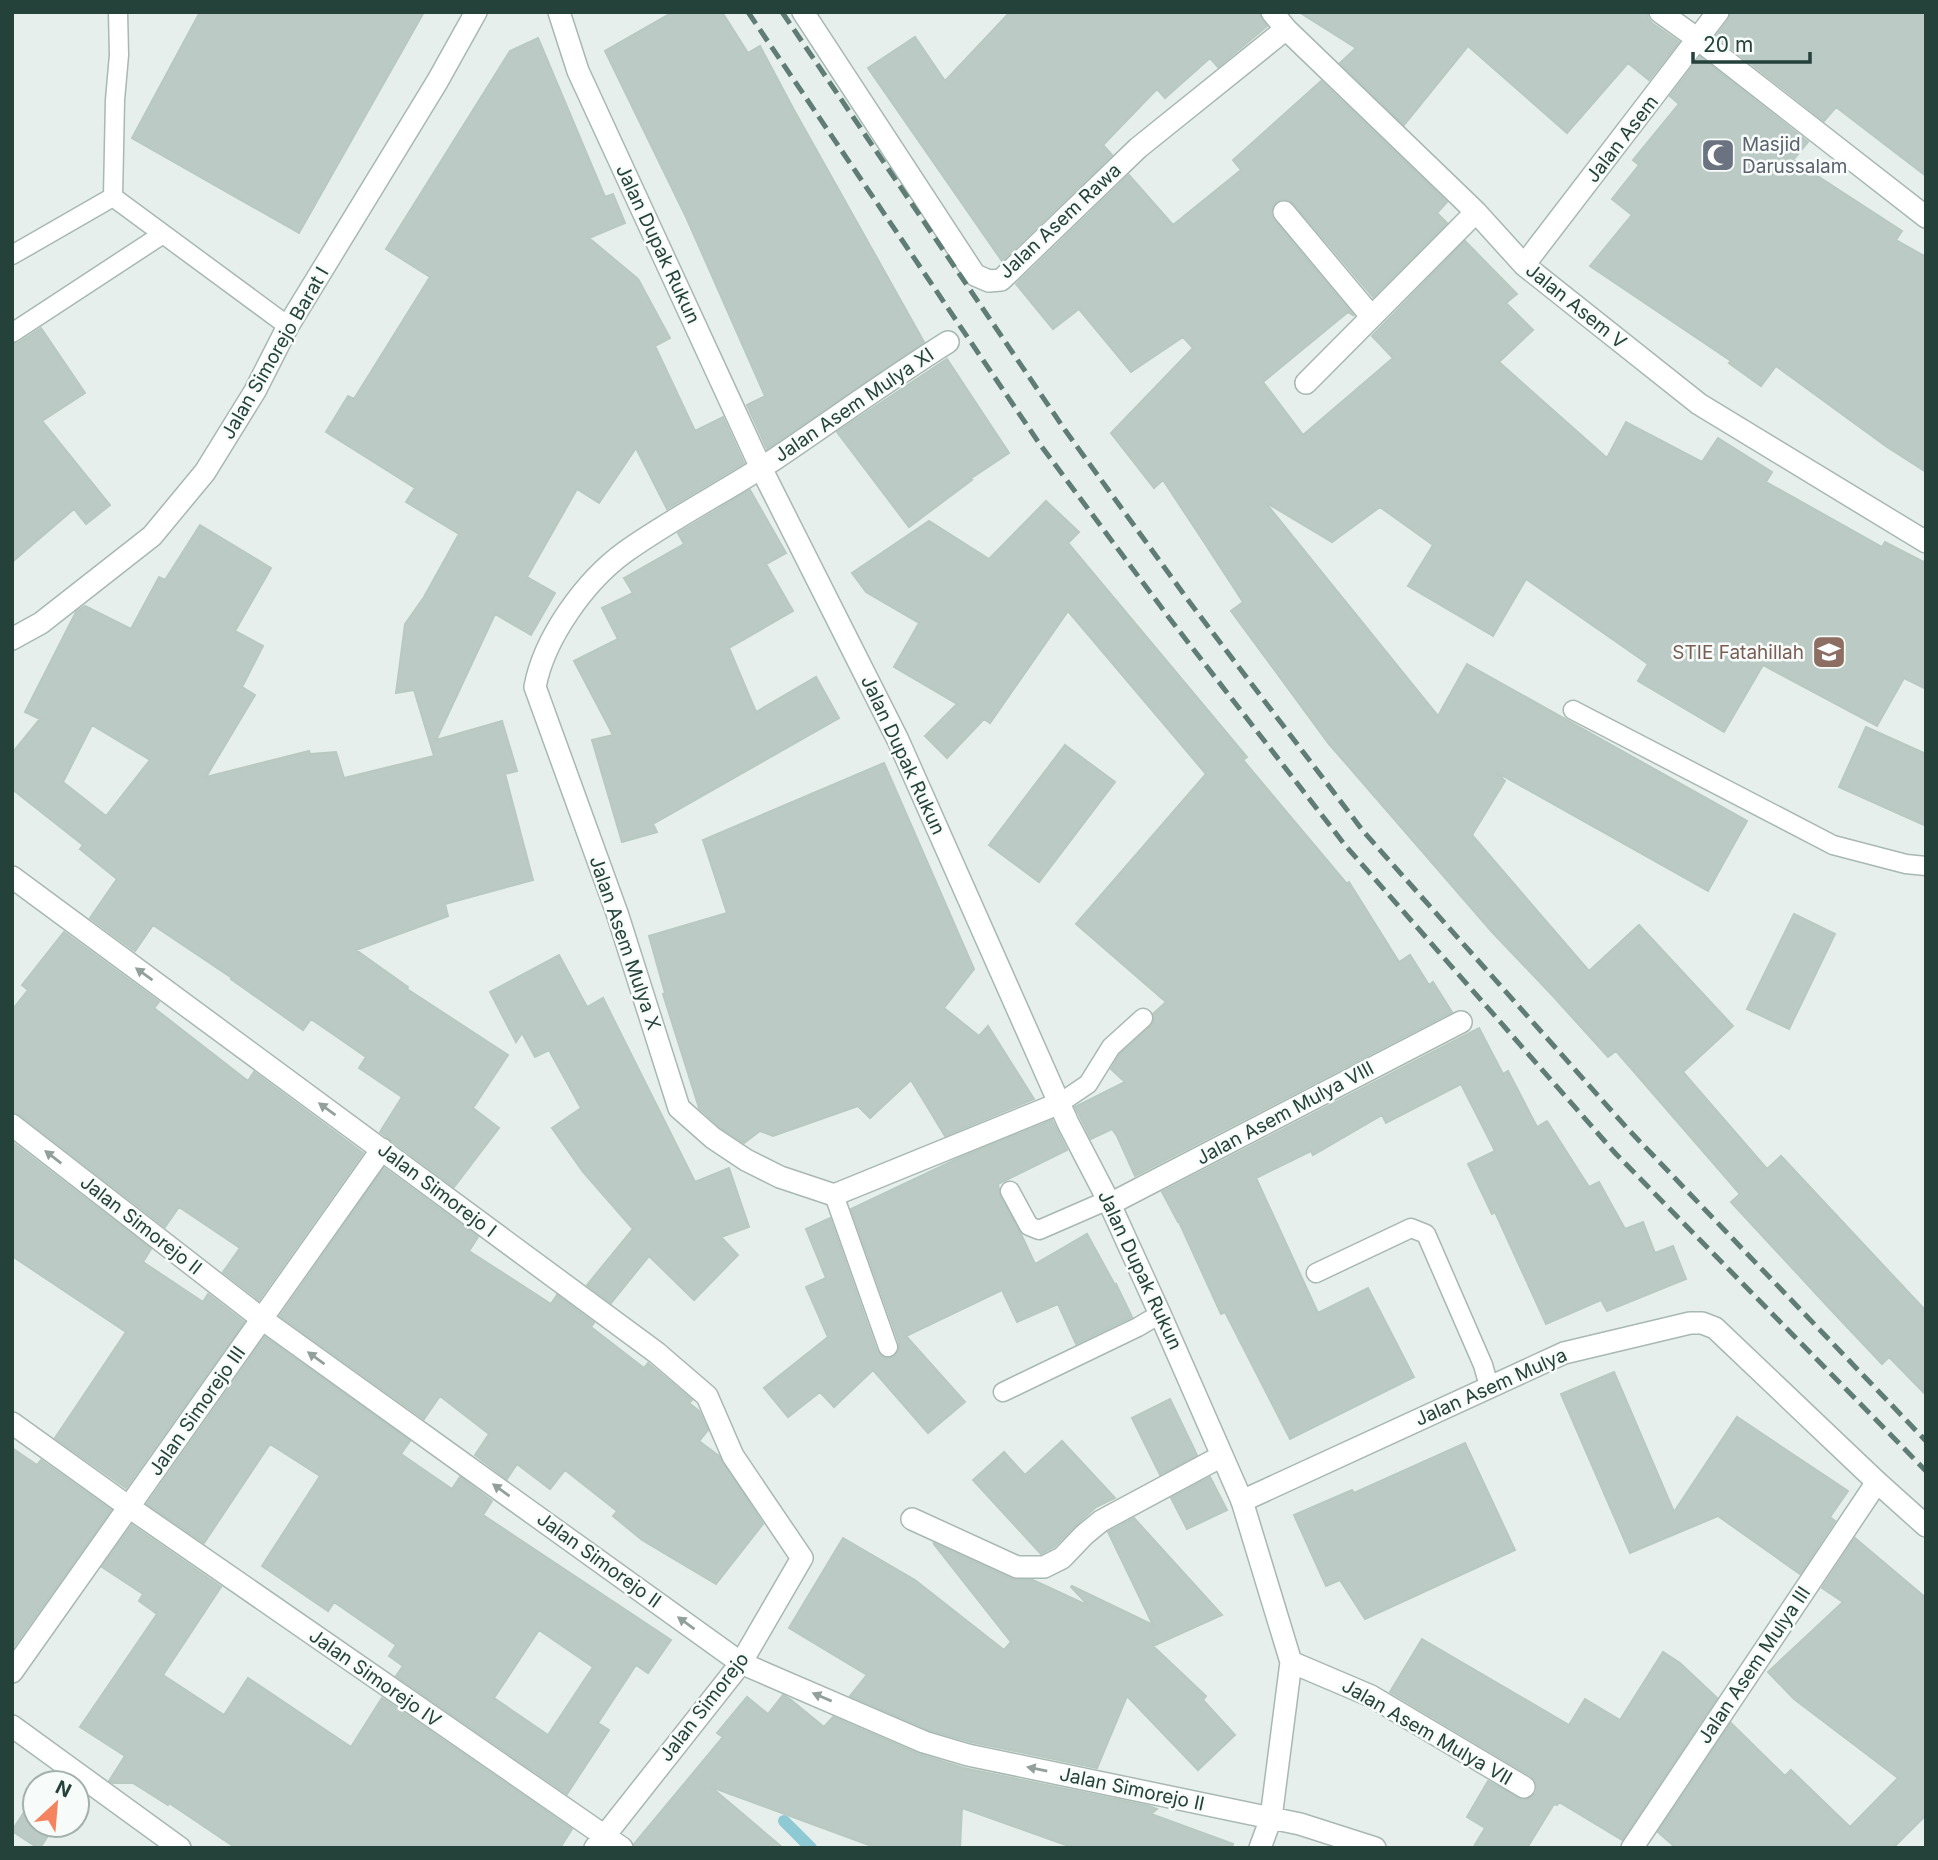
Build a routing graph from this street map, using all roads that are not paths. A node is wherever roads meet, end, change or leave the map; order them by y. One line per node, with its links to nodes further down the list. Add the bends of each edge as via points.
1 (118, 12): 10 (lane)
2 (476, 12): 18 (street, Jalan Simorejo Barat I)
3 (559, 12): 22 (street, Jalan Dupak Rukun, via 578,71)
4 (803, 12): 8 (street, Jalan Asem Rawa, via 975,275 989,281 1001,280 1138,148)
5 (1272, 12): 8 (street, Jalan Asem V)
6 (1660, 12): 9 (street)
7 (1718, 12): 9 (street, Jalan Asem)
8 (1286, 29): 12 (street, Jalan Asem V)
9 (1699, 40): 13 (street); 16 (street, Jalan Asem)
10 (113, 197): 14 (lane); 15 (lane)
11 (1284, 212): 17 (street)
12 (1476, 212): 16 (street, Jalan Asem V); 17 (street)
13 (1926, 217)
14 (163, 234): 18 (lane); 19 (lane)
15 (12, 255)
16 (1524, 265): 23 (street, Jalan Asem V, via 1699,404)
17 (1371, 316): 21 (street)
18 (288, 326): 24 (street, Jalan Simorejo Barat I, via 205,472 152,536 41,623)
19 (12, 334)
20 (948, 342): 22 (street, Jalan Asem Mulya XI)
21 (1306, 383)
22 (761, 468): 30 (street, Jalan Dupak Rukun, via 898,740); 34 (street, Jalan Asem Mulya X, via 624,554 590,585 556,631 535,687 617,913 679,1108 746,1160)
23 (1926, 542)
24 (12, 639)
25 (1573, 710): 26 (lane, via 1833,845)
26 (1926, 866)
27 (12, 877): 32 (street, Jalan Simorejo I, one-way to 27)
28 (1143, 1018): 30 (lane, via 1111,1047 1088,1084)
29 (1461, 1022): 35 (street, Jalan Asem Mulya VIII)
30 (1060, 1103): 34 (street); 35 (street, Jalan Dupak Rukun)
31 (12, 1125): 38 (street, Jalan Simorejo II, one-way to 31)
32 (382, 1149): 38 (street, Jalan Simorejo III); 49 (street, Jalan Simorejo I, via 657,1353 707,1396 733,1456)
33 (1010, 1191): 35 (lane, via 1029,1226 1039,1230)
34 (834, 1195): 39 (lane)
35 (1109, 1202): 37 (street, Jalan Dupak Rukun)
36 (1316, 1273): 40 (lane, via 1411,1228 1426,1234)
37 (1160, 1314): 41 (lane); 43 (street, Jalan Dupak Rukun)
38 (262, 1319): 46 (street, Jalan Simorejo III); 51 (street, Jalan Simorejo II, one-way to 38)
39 (888, 1347)
40 (1489, 1386): 44 (street, Jalan Asem Mulya, via 1564,1353 1702,1323 1715,1328); 45 (street, Jalan Asem Mulya)
41 (1003, 1392)
42 (12, 1423): 46 (street, Jalan Simorejo IV)
43 (1222, 1456): 45 (street, Jalan Dupak Rukun); 47 (street, via 1101,1521 1062,1558 1044,1567 1017,1567)
44 (1877, 1482): 48 (street, Jalan Asem Mulya); 61 (street, Jalan Asem Mulya III)
45 (1242, 1501): 50 (street, Jalan Dupak Rukun)
46 (128, 1507): 52 (street, Jalan Simorejo III); 56 (street, Jalan Simorejo IV)
47 (912, 1519)
48 (1926, 1526)
49 (802, 1558): 51 (street, Jalan Simorejo)
50 (1291, 1662): 54 (street, Jalan Asem Mulya VII, via 1371,1696); 55 (street)
51 (741, 1663): 55 (street, Jalan Simorejo II, one-way to 51, via 968,1755 924,1742); 56 (street, Jalan Simorejo)
52 (12, 1672)
53 (12, 1726): 57 (street)
54 (1524, 1787)
55 (1271, 1818): 59 (street); 60 (street, Jalan Simorejo II)
56 (599, 1842): 58 (street, Jalan Simorejo IV)
57 (180, 1848)
58 (622, 1848)
59 (1259, 1848)
60 (1375, 1848)
61 (1632, 1848)

